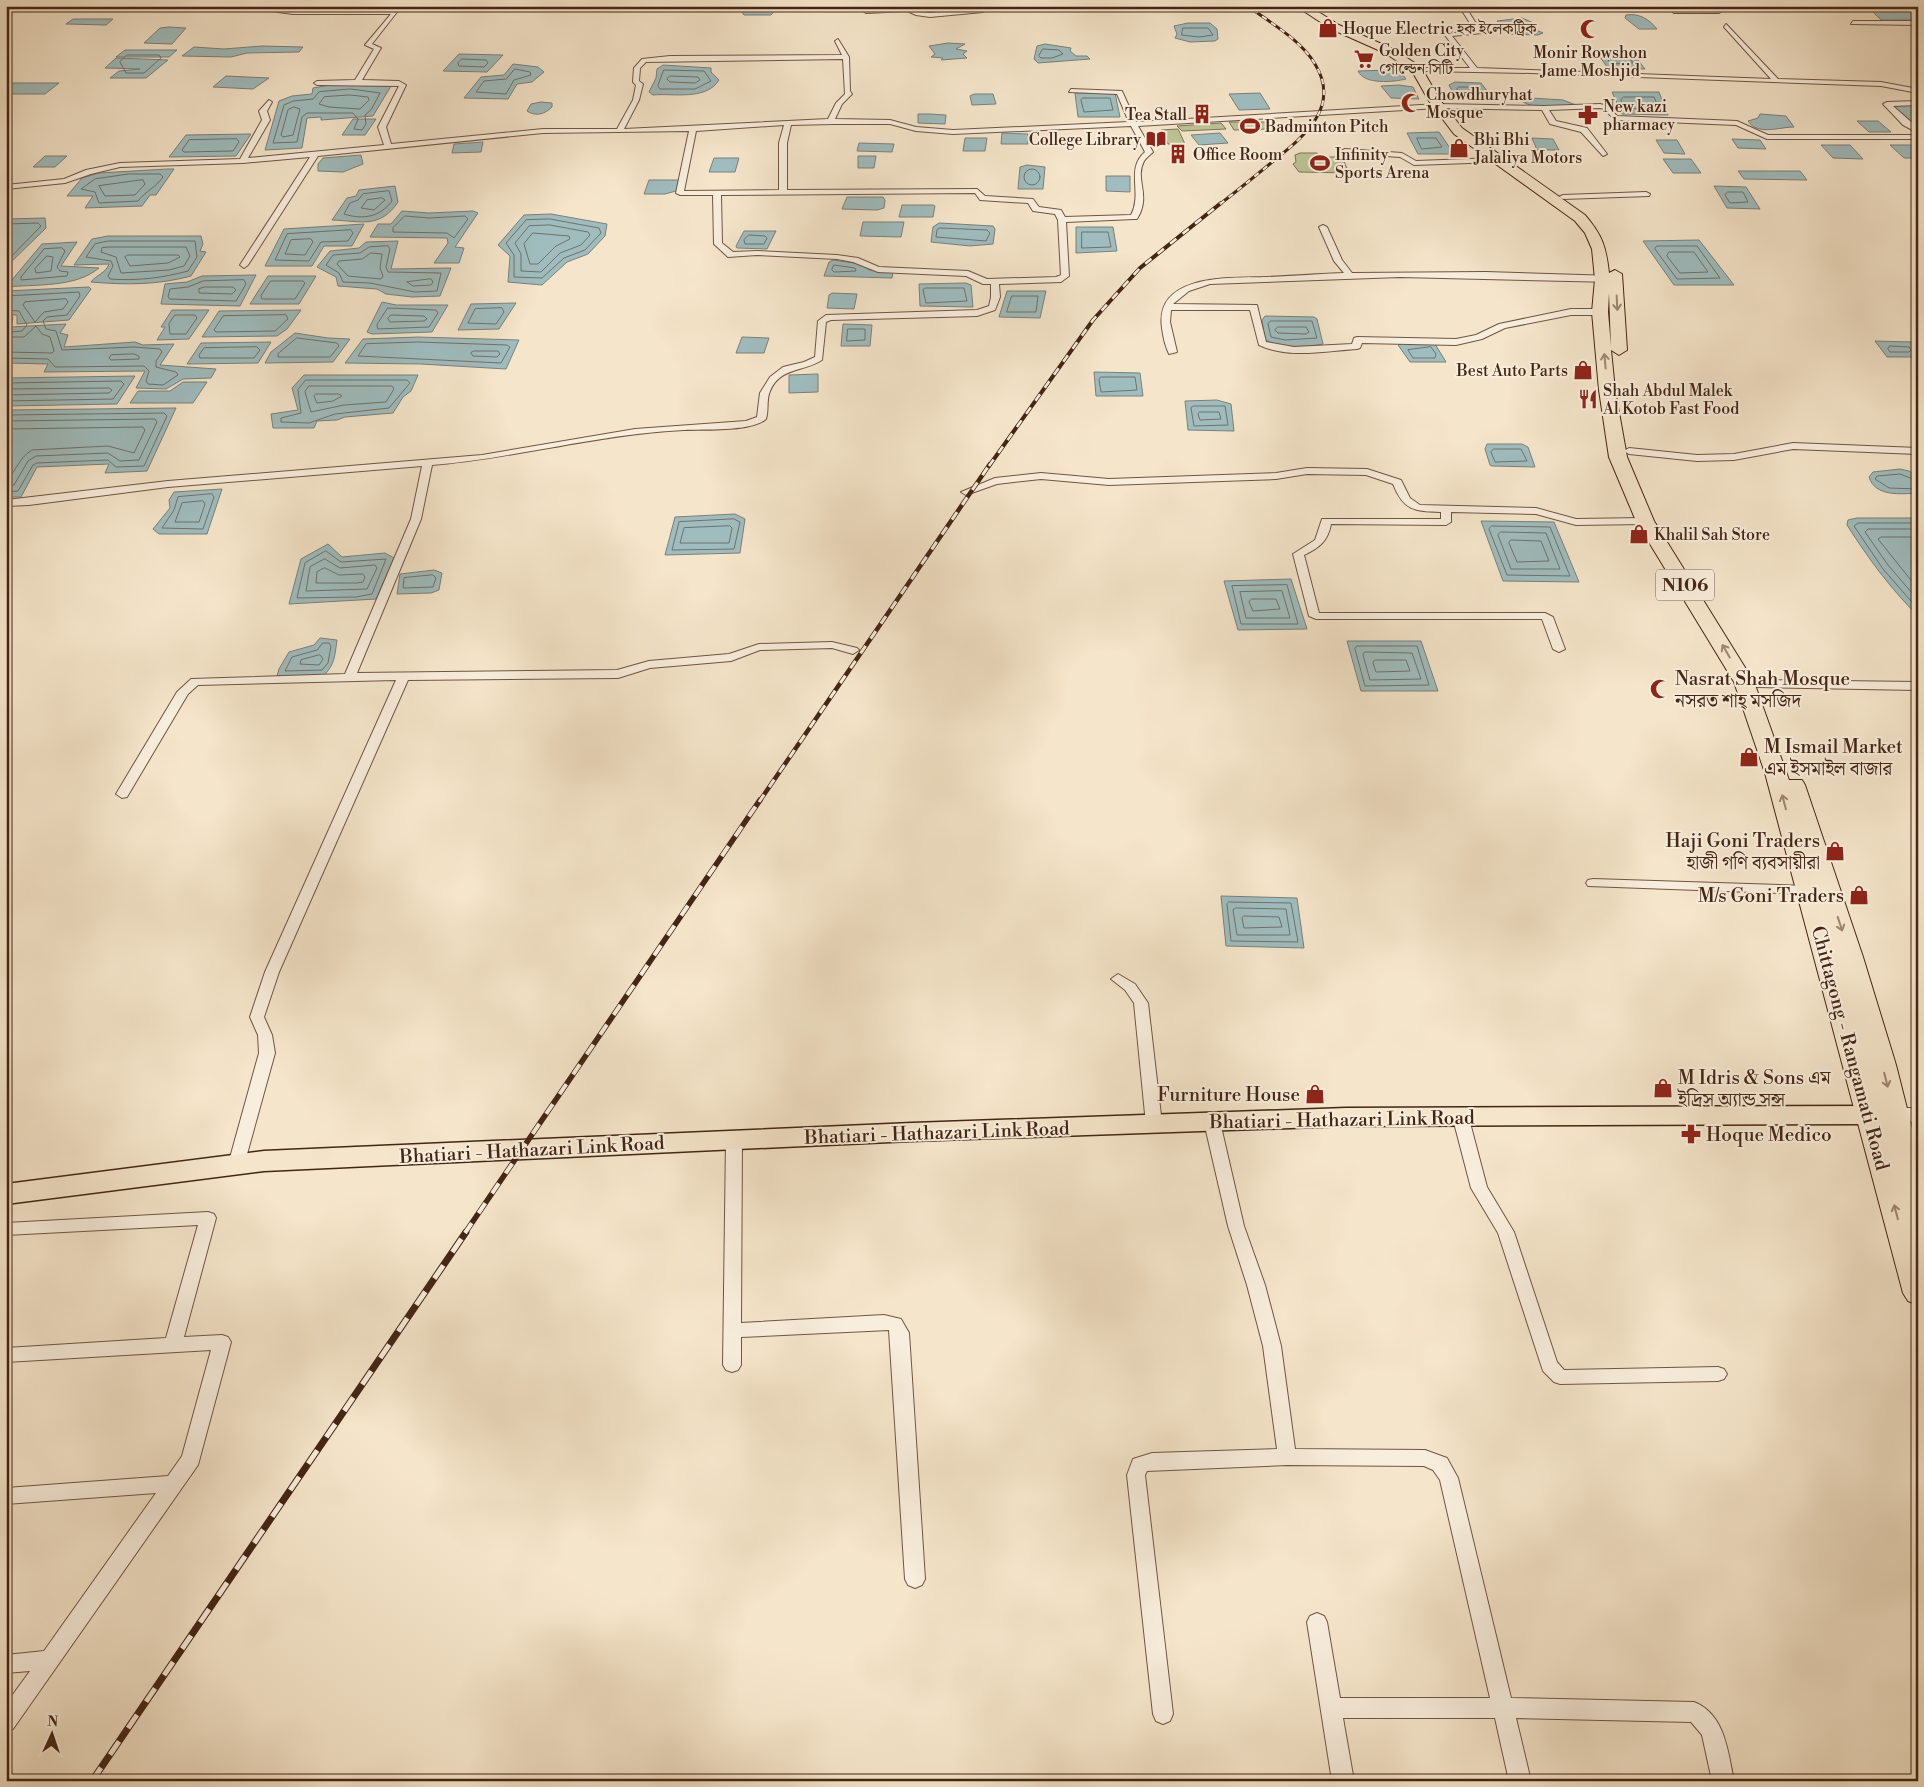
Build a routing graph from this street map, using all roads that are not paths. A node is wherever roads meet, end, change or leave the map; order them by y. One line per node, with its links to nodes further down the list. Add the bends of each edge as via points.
1 (236, 6): 18 (street, via 293,12 395,13 368,45 378,48)
2 (982, 6): 7 (street, via 981,11 944,15 923,15 908,9)
3 (1301, 6): 23 (highway, Chittagong - Rangamati Road / N106, via 1335,27 1411,64)
4 (1309, 6): 14 (highway, Chittagong - Rangamati Road / N106)
5 (1462, 6): 15 (street, via 1479,34 1446,34)
6 (1669, 6): 8 (street, via 1674,11)
7 (866, 11)
8 (1719, 11)
9 (1853, 23): 10 (street)
10 (1918, 23)
11 (1726, 26): 16 (street)
12 (838, 41): 13 (street)
13 (846, 57): 26 (street, via 849,94 839,103); 29 (street, via 644,60 637,68 636,82 640,84 636,100)
14 (1426, 70): 15 (street); 23 (highway, Chittagong - Rangamati Road / N106)
15 (1475, 70): 16 (street)
16 (1775, 80): 20 (street, via 1894,85)
17 (317, 82): 18 (street)
18 (357, 82): 32 (street, via 403,85 382,127)
19 (1072, 91): 27 (street, via 1120,92)
20 (1918, 91)
21 (269, 102): 37 (street, via 263,111 266,120)
22 (1918, 103): 30 (street, via 1887,104)
23 (1442, 106): 24 (street); 27 (street); 36 (highway, Chittagong - Rangamati Road / N106, via 1458,131); 42 (highway, Chittagong - Rangamati Road / N106, via 1468,132)
24 (1544, 108): 31 (street, via 1600,106 1606,107 1615,118 1737,123 1766,137); 35 (street, via 1553,122 1584,130)
25 (788, 122): 26 (street); 28 (street); 39 (street, via 783,143)
26 (830, 122): 27 (street, via 890,122 943,132)
27 (1134, 124): 43 (street, via 1149,152 1141,159 1136,175 1141,198 1134,216)
28 (693, 128): 29 (street); 40 (street, via 680,193)
29 (619, 131): 32 (street, via 543,131)
30 (1918, 131)
31 (1918, 137)
32 (388, 148): 34 (street)
33 (1346, 151): 36 (street, via 1402,155 1414,163)
34 (315, 154): 37 (street); 46 (street)
35 (1603, 154)
36 (1497, 160): 45 (highway, Chittagong - Rangamati Road / N106)
37 (243, 161): 38 (street, via 120,165 65,182)
38 (6, 187)
39 (783, 192): 40 (street); 43 (street, via 977,191 983,198 1030,201 1036,209 1058,212)
40 (717, 193): 49 (street, via 718,244 731,255 837,257 855,260 878,270 968,274)
41 (1646, 194): 42 (street)
42 (1563, 197): 45 (highway, Chittagong - Rangamati Road / N106, via 1590,218)
43 (1062, 220): 49 (street, via 1064,279)
44 (1323, 227): 47 (street, via 1338,261)
45 (1597, 232): 48 (highway, Chittagong - Rangamati Road / N106)
46 (244, 265)
47 (1351, 276): 48 (street, via 1418,274); 50 (street, via 1206,282 1177,295)
48 (1608, 279): 51 (highway, Chittagong - Rangamati Road / N106); 53 (highway, Chittagong - Rangamati Road / N106, one-way to 53)
49 (994, 282): 55 (street, via 997,288 994,305 990,310 978,313 829,317 822,321 819,358 785,367 777,374 762,397 765,411 761,419 747,424 667,428)
50 (1168, 307): 51 (street, via 1254,307 1262,343 1268,347 1291,349 1357,346 1357,340 1456,342 1479,337 1502,326 1571,312); 52 (street, via 1165,321)
51 (1600, 312): 59 (highway, Chittagong - Rangamati Road / N106, one-way to 51, via 1626,479 1613,434)
52 (1172, 352)
53 (1629, 451): 54 (street, via 1697,458 1734,457 1793,446); 64 (highway, Chittagong - Rangamati Road / N106, via 1644,491 1669,536 1730,630)
54 (1918, 451)
55 (427, 464): 57 (street, via 168,484 29,502); 63 (street, via 416,519)
56 (966, 492): 58 (street, via 996,481 1041,476 1109,482 1367,472 1397,482 1404,500 1411,507)
57 (6, 502)
58 (1446, 510): 59 (street, via 1536,511 1576,522); 60 (street, via 1446,522 1326,521 1325,533 1318,545 1298,554 1313,614 1545,616)
59 (1645, 520): 68 (highway, Chittagong - Rangamati Road / N106, one-way to 59, via 1776,773 1744,682)
60 (1558, 649)
61 (853, 650): 62 (street, via 832,645 759,647 731,657 649,665 618,674)
62 (404, 676): 63 (street); 76 (street, via 272,972 257,1017 265,1035 267,1054)
63 (350, 677): 66 (street, via 195,682 182,692)
64 (1760, 684): 65 (street); 71 (highway, Chittagong - Rangamati Road / N106, one-way to 71, via 1851,957)
65 (1918, 686)
66 (122, 794)
67 (1593, 883): 68 (street)
68 (1808, 890): 71 (highway, Chittagong - Rangamati Road / N106)
69 (1118, 979): 74 (street, via 1130,987 1141,1003)
70 (1460, 1115): 71 (main road, Bhatiari - Hathazari Link Road); 73 (main road, Bhatiari - Hathazari Link Road); 85 (street, via 1479,1188 1506,1232 1549,1366 1560,1376 1573,1378)
71 (1883, 1115): 72 (street); 78 (highway, Chittagong - Rangamati Road / N106); 80 (highway, Chittagong - Rangamati Road / N106, one-way to 71)
72 (1918, 1115)
73 (1212, 1122): 74 (main road, Bhatiari - Hathazari Link Road); 86 (street, via 1236,1226 1272,1346)
74 (1154, 1124): 75 (main road, Bhatiari - Hathazari Link Road)
75 (734, 1140): 76 (main road, Bhatiari - Hathazari Link Road); 81 (street)
76 (236, 1165): 77 (main road, Bhatiari - Hathazari Link Road)
77 (6, 1194)
78 (1918, 1211)
79 (6, 1228): 82 (street, via 208,1218)
80 (1918, 1293)
81 (734, 1330): 84 (street); 89 (street, via 895,1324 900,1333)
82 (173, 1345): 83 (street); 87 (street, via 222,1342 192,1459)
83 (6, 1355)
84 (732, 1365)
85 (1718, 1374)
86 (1287, 1457): 94 (street, via 1425,1458 1440,1464 1449,1478); 95 (street, via 1152,1461 1140,1465 1136,1475)
87 (174, 1484): 88 (street); 91 (street)
88 (6, 1496)
89 (915, 1579)
90 (1317, 1622): 93 (street)
91 (50, 1660): 92 (street); 96 (street)
92 (6, 1664)
93 (1331, 1708): 94 (street); 97 (street)
94 (1503, 1708): 98 (street); 99 (street, via 1694,1712 1703,1716 1710,1727)
95 (1162, 1714)
96 (6, 1722)
97 (1343, 1781)
98 (1520, 1781)
99 (1723, 1781)

